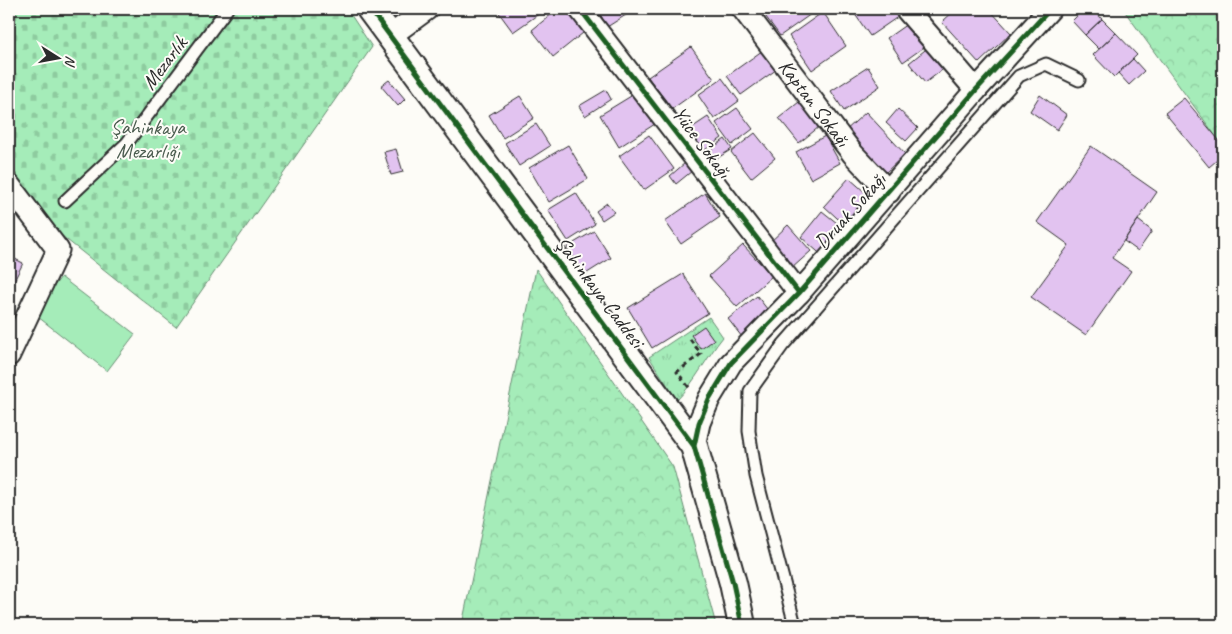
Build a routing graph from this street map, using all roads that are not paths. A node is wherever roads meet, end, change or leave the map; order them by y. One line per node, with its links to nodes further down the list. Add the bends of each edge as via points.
1 (227, 9): 13 (lane, Mezarlık, via 127,143)
2 (370, 9): 8 (street, Şahinkaya Caddesi)
3 (427, 9): 8 (street)
4 (580, 9): 14 (street, Yüce Sokağı)
5 (743, 9): 12 (street, Kaptan Sokağı, via 853,154)
6 (906, 9): 10 (street)
7 (1050, 9): 10 (street, Druak Sokağı)
8 (390, 36): 16 (street, Şahinkaya Caddesi)
9 (1079, 80): 18 (lane, via 1046,64 1019,76 783,345 750,391 749,430 756,476)
10 (976, 90): 12 (street, Druak Sokağı)
11 (9, 186): 15 (street, via 57,246 58,254)
12 (889, 192): 14 (street, Druak Sokağı)
13 (65, 201)
14 (799, 293): 16 (street, Druak Sokağı, via 731,363 705,408)
15 (9, 355)
16 (694, 446): 17 (street, Şahinkaya Caddesi)
17 (742, 625)
18 (795, 625)

